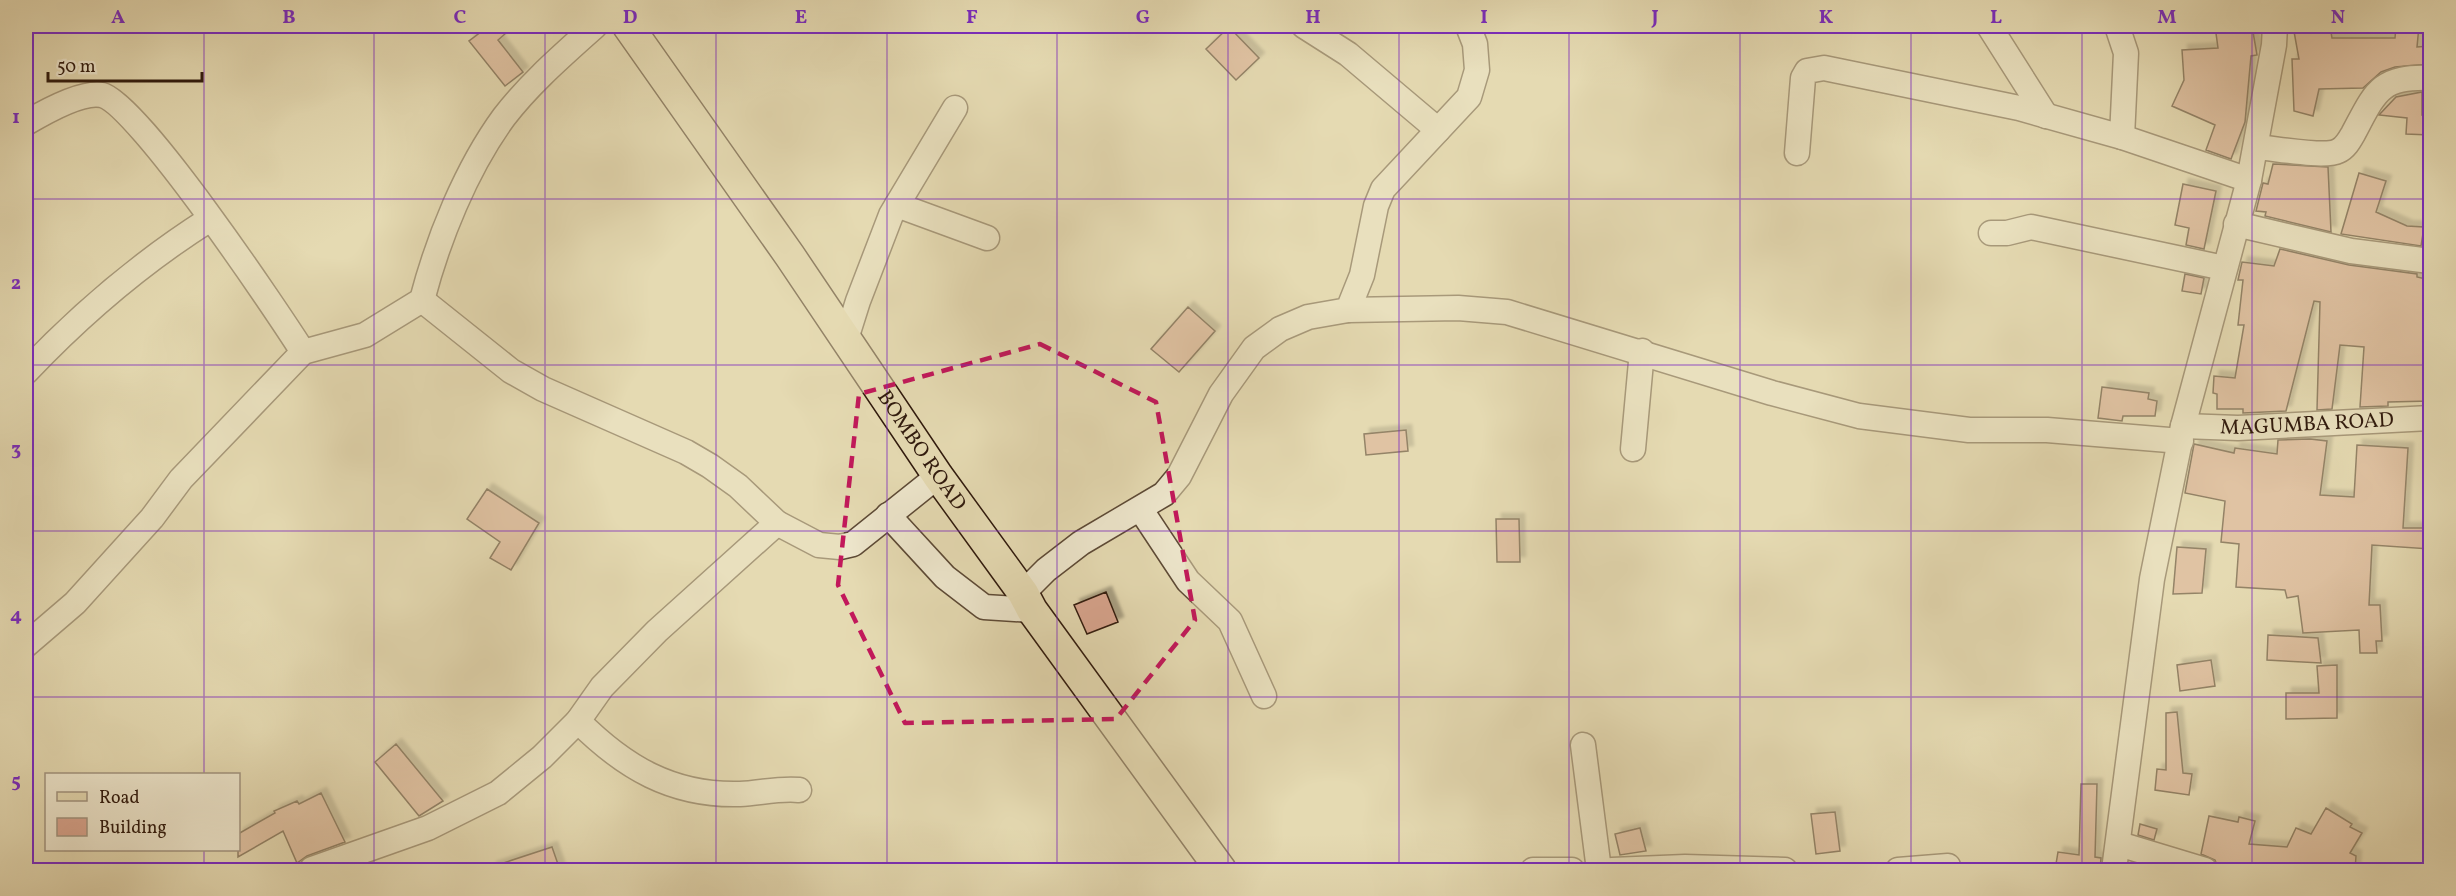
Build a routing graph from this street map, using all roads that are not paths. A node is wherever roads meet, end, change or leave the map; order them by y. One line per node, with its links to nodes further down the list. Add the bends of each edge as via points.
1 (595, 26): 24 (street, via 504,118 454,209 432,262)
2 (628, 26): 26 (main road, BOMBO ROAD)
3 (1304, 26): 12 (street, via 1348,54)
4 (1468, 26): 12 (street, via 1475,44 1477,70 1469,98)
5 (1989, 26): 10 (street)
6 (2117, 26): 13 (street, via 2126,52)
7 (2275, 26): 14 (street)
8 (2430, 78): 14 (street, via 2392,81 2377,91 2347,144 2337,152)
9 (955, 108): 17 (street)
10 (2046, 116): 13 (street); 15 (street, via 1824,68 1807,71 1803,78)
11 (26, 123): 18 (street, via 92,94 104,96 119,105 170,164)
12 (1438, 130): 25 (street, via 1383,189 1362,275)
13 (2122, 137): 16 (street)
14 (2256, 147): 16 (street)
15 (1797, 153)
16 (2249, 180): 19 (street)
17 (897, 205): 21 (street); 26 (street)
18 (210, 219): 28 (street); 29 (street, via 119,284)
19 (2236, 224): 22 (street, via 2351,251); 23 (street)
20 (1991, 233): 23 (street, via 2031,227)
21 (987, 238)
22 (2430, 261)
23 (2224, 268): 31 (street)
24 (422, 300): 28 (street, via 365,335); 36 (street, via 511,371 686,452 738,486)
25 (1348, 310): 27 (street, MAGUMBA ROAD, via 1458,308 1507,312); 34 (street, MAGUMBA ROAD, via 1308,317 1280,329 1254,348 1221,394 1179,476 1164,494)
26 (846, 339): 33 (main road, BOMBO ROAD)
27 (1642, 351): 31 (street, MAGUMBA ROAD, via 1859,416 1969,430); 32 (street)
28 (303, 352): 38 (street, via 181,480 75,603)
29 (26, 372)
30 (2430, 418): 31 (street, MAGUMBA ROAD)
31 (2182, 434): 43 (street, via 2152,579)
32 (1633, 449)
33 (938, 476): 35 (street); 37 (main road, BOMBO ROAD)
34 (1141, 510): 37 (street, MAGUMBA ROAD, via 1081,543 1046,570); 39 (street, via 1188,581 1230,621)
35 (888, 515): 36 (street, via 867,536 840,547 819,545); 37 (street, via 945,578 984,607)
36 (777, 523): 40 (street, via 657,631 602,687)
37 (1028, 602): 46 (main road, BOMBO ROAD)
38 (26, 645)
39 (1264, 696)
40 (578, 721): 42 (street, via 616,757 639,771 686,789 738,794); 45 (street, via 498,793 420,831)
41 (1583, 745): 49 (street)
42 (799, 790)
43 (2119, 844): 53 (street); 54 (street)
44 (1948, 866): 52 (street)
45 (312, 869)
46 (1221, 870)
47 (1533, 870): 48 (street)
48 (1572, 870)
49 (1599, 870)
50 (1612, 870): 51 (street)
51 (1785, 870)
52 (1898, 870)
53 (2114, 870)
54 (2205, 870)

